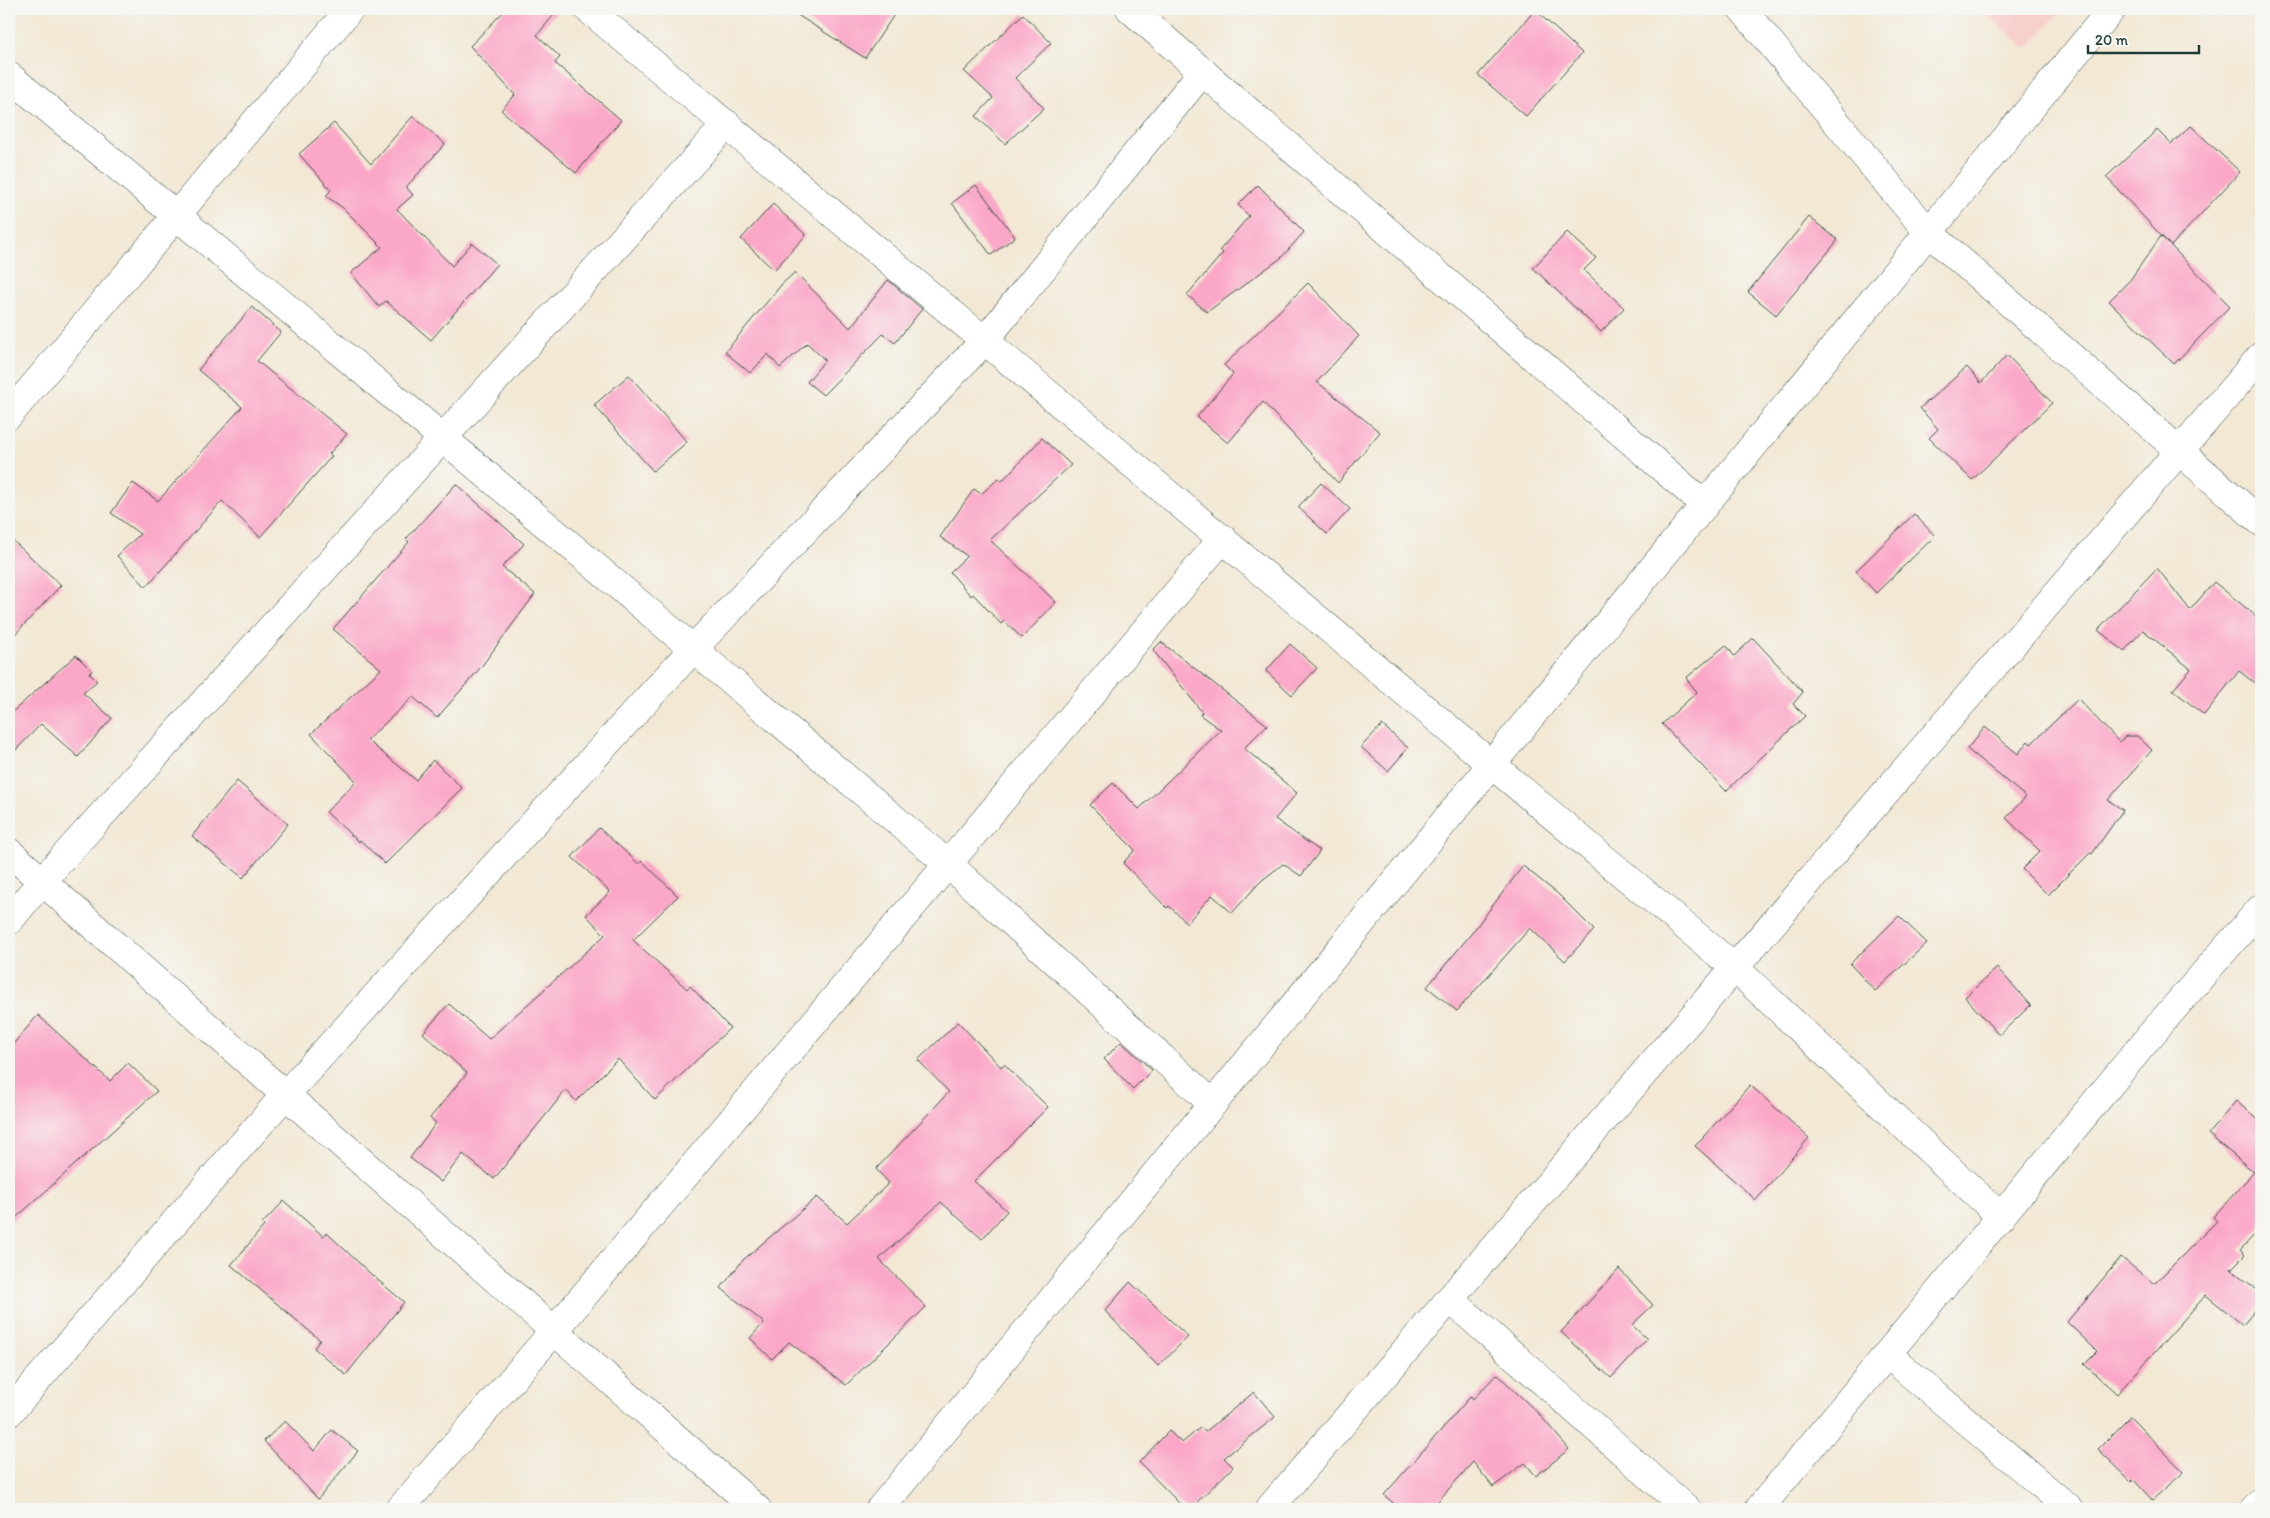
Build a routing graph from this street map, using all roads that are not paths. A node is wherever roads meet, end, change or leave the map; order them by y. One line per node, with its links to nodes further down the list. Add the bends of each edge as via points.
1 (350, 9): 9 (street)
2 (588, 9): 8 (street)
3 (1130, 9): 6 (street)
4 (1742, 9): 10 (street)
5 (2112, 9): 10 (street)
6 (1203, 71): 11 (street); 16 (street)
7 (9, 76): 9 (street)
8 (727, 124): 11 (street); 14 (street)
9 (176, 216): 13 (street); 14 (street)
10 (1928, 232): 15 (street); 16 (street)
11 (985, 340): 18 (street); 19 (street)
12 (2261, 356): 15 (street)
13 (9, 415)
14 (443, 438): 19 (street); 23 (street)
15 (2180, 451): 17 (street); 26 (street)
16 (1705, 505): 20 (street)
17 (2261, 522)
18 (1223, 538): 20 (street); 22 (street)
19 (693, 649): 22 (street); 27 (street)
20 (1492, 764): 26 (street); 28 (street)
21 (9, 852): 23 (street)
22 (948, 864): 28 (street); 31 (street)
23 (42, 881): 25 (street); 27 (street)
24 (2261, 908): 29 (street)
25 (9, 921)
26 (1734, 968): 29 (street); 30 (street)
27 (285, 1095): 31 (street); 33 (street)
28 (1213, 1104): 37 (street)
29 (2000, 1217): 32 (street)
30 (1450, 1299): 38 (street); 39 (street)
31 (554, 1331): 35 (street); 36 (street)
32 (1887, 1354): 40 (street); 41 (street)
33 (9, 1413)
34 (2261, 1501): 42 (street)
35 (400, 1509)
36 (757, 1509)
37 (880, 1509)
38 (1269, 1509)
39 (1687, 1509)
40 (1759, 1509)
41 (2070, 1509)
42 (2254, 1509)

